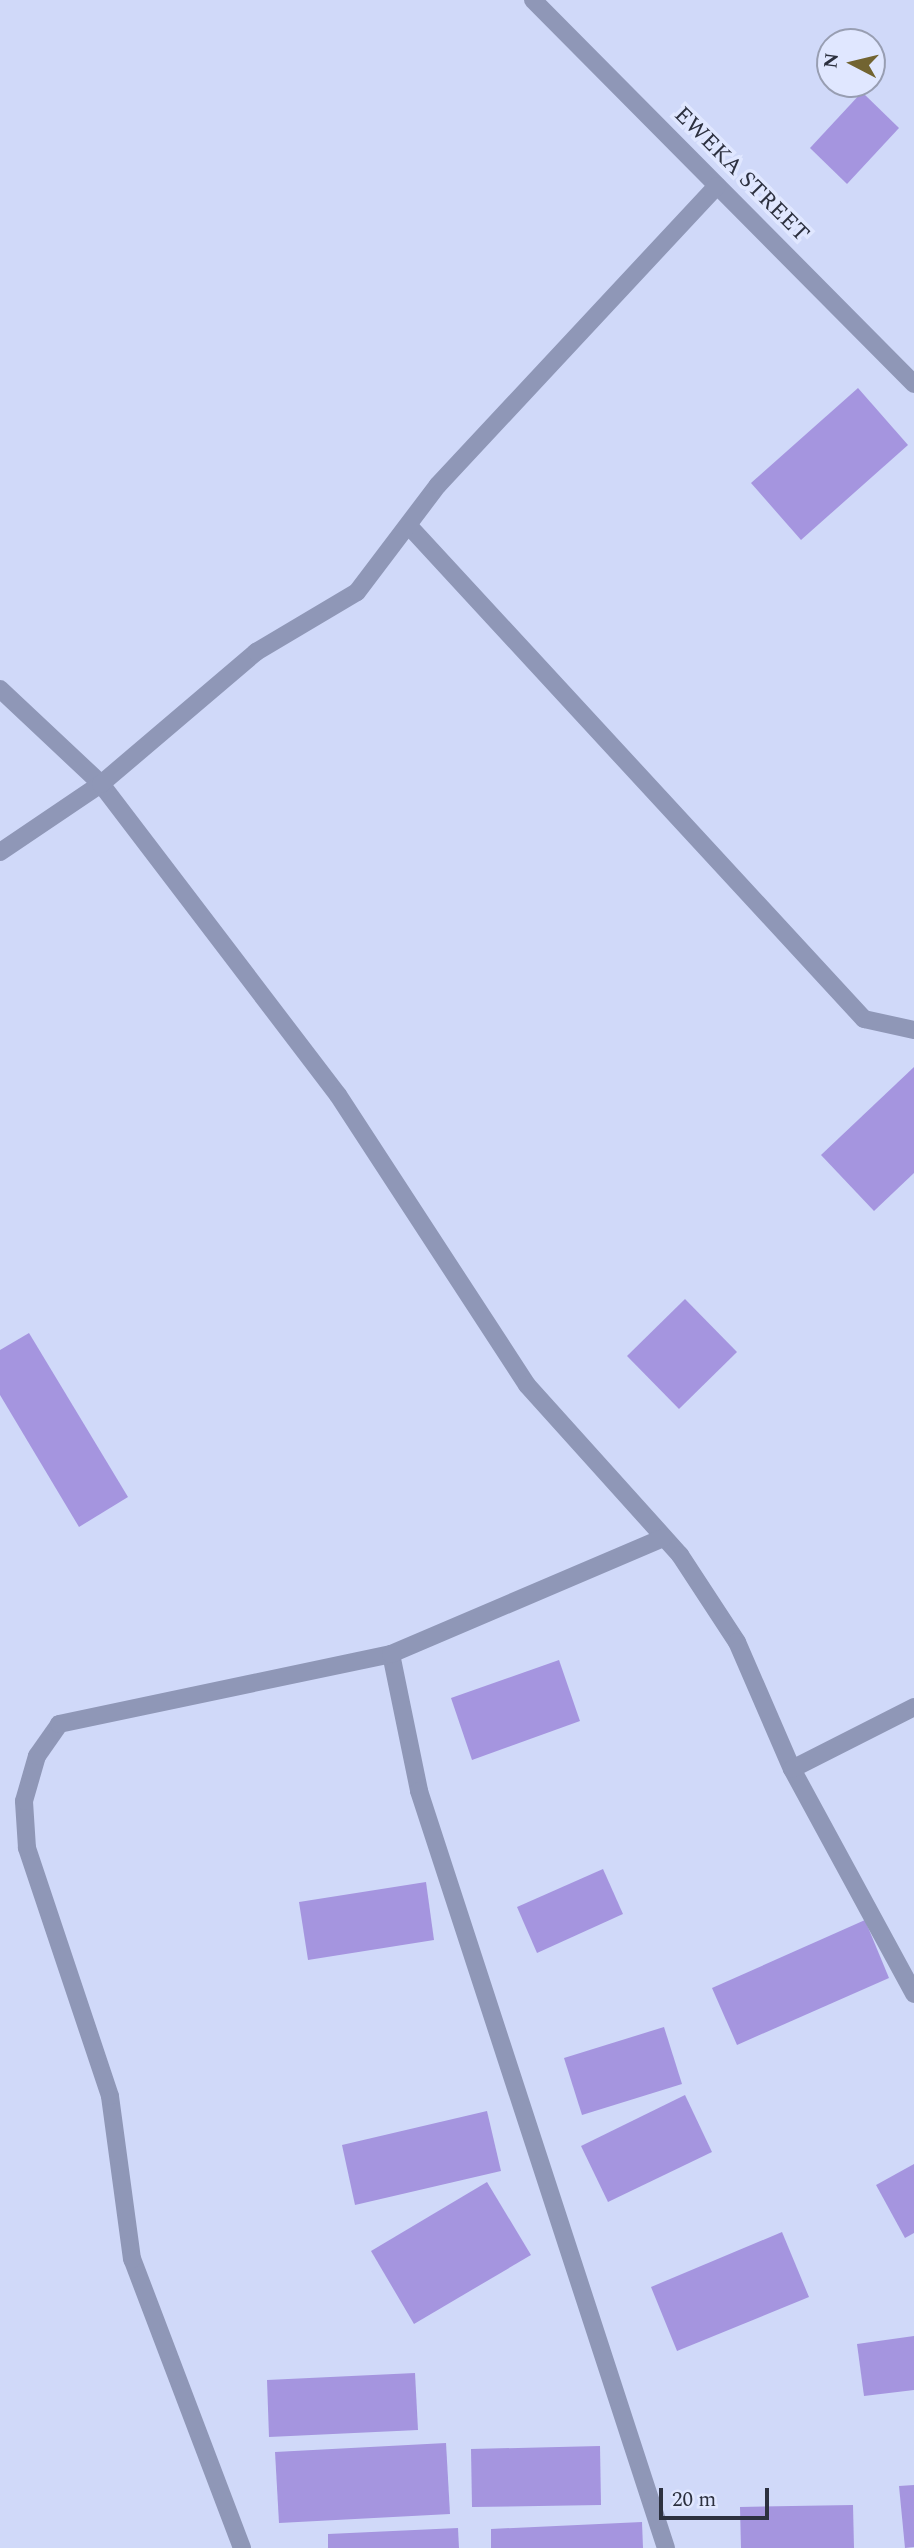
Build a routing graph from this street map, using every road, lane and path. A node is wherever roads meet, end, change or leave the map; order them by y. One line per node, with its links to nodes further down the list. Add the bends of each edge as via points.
1 (533, 0): 2 (street, EWEKA STREET)
2 (717, 186): 3 (street, EWEKA STREET); 4 (street, via 438,485)
3 (914, 384)
4 (409, 526): 6 (street, via 357,592 256,652); 8 (street, via 864,1020)
5 (0, 689): 6 (street)
6 (100, 784): 7 (street); 9 (street, via 338,1095 527,1385)
7 (0, 852)
8 (914, 1030)
9 (663, 1538): 10 (street); 12 (street, via 737,1642)
10 (391, 1654): 14 (street, via 59,1724 37,1756 24,1801 27,1848 110,2096 132,2259); 15 (street, via 419,1791)
11 (914, 1707): 12 (street)
12 (792, 1769): 13 (street)
13 (914, 1994)
14 (242, 2548)
15 (666, 2548)

